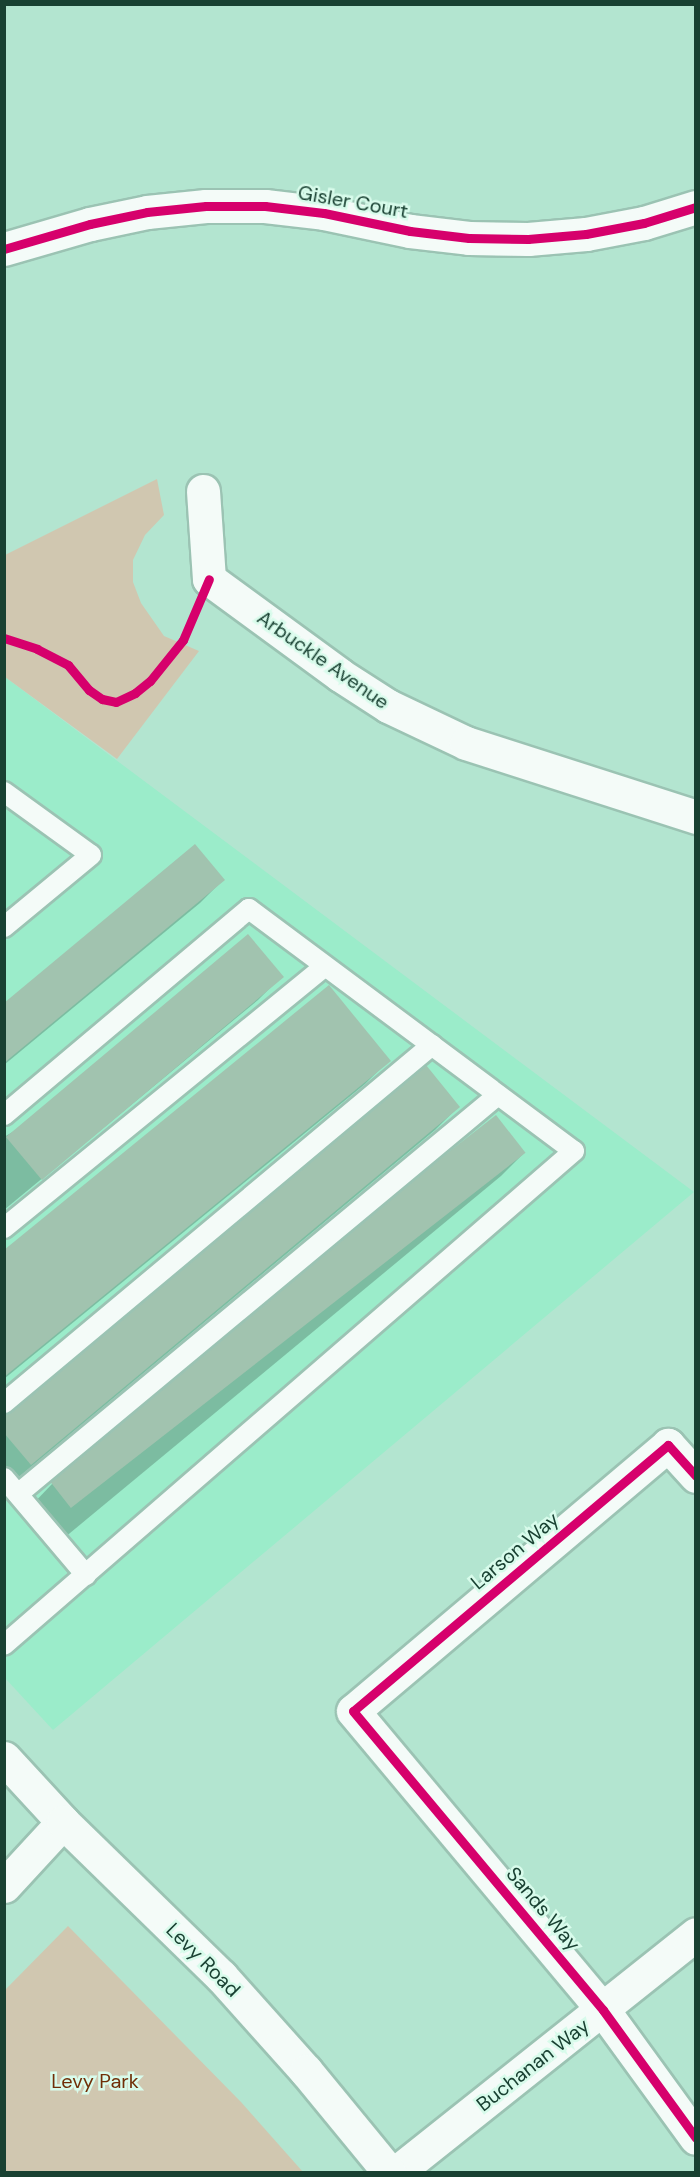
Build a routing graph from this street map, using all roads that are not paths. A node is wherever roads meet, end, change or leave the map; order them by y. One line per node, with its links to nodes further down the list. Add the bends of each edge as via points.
1 (696, 207): 2 (street, Gisler Court, via 644,223 528,239 410,231 324,213 265,206 206,206 147,212 90,224)
2 (4, 249)
3 (203, 491): 5 (street, Arbuckle Avenue, via 209,579 340,675 388,706 466,742)
4 (4, 792): 6 (lane, via 91,855)
5 (696, 817)
6 (4, 927)
7 (325, 966): 8 (lane); 10 (lane, via 249,909); 11 (lane)
8 (432, 1045): 9 (lane); 12 (lane)
9 (498, 1095): 15 (lane); 16 (lane, via 574,1151)
10 (4, 1116)
11 (4, 1228)
12 (4, 1403)
13 (696, 1476): 18 (street, Larson Way, via 668,1445)
14 (4, 1478): 15 (lane)
15 (18, 1494): 16 (lane)
16 (86, 1575): 17 (lane)
17 (4, 1645)
18 (353, 1711): 23 (street, Sands Way)
19 (4, 1758): 20 (street, Levy Road)
20 (63, 1822): 21 (street); 25 (street, Levy Road, via 221,1976)
21 (4, 1886)
22 (696, 1934): 23 (street, Buchanan Way)
23 (603, 2010): 24 (street, Sands Way); 26 (street, Buchanan Way)
24 (696, 2138)
25 (389, 2172)
26 (397, 2172)

